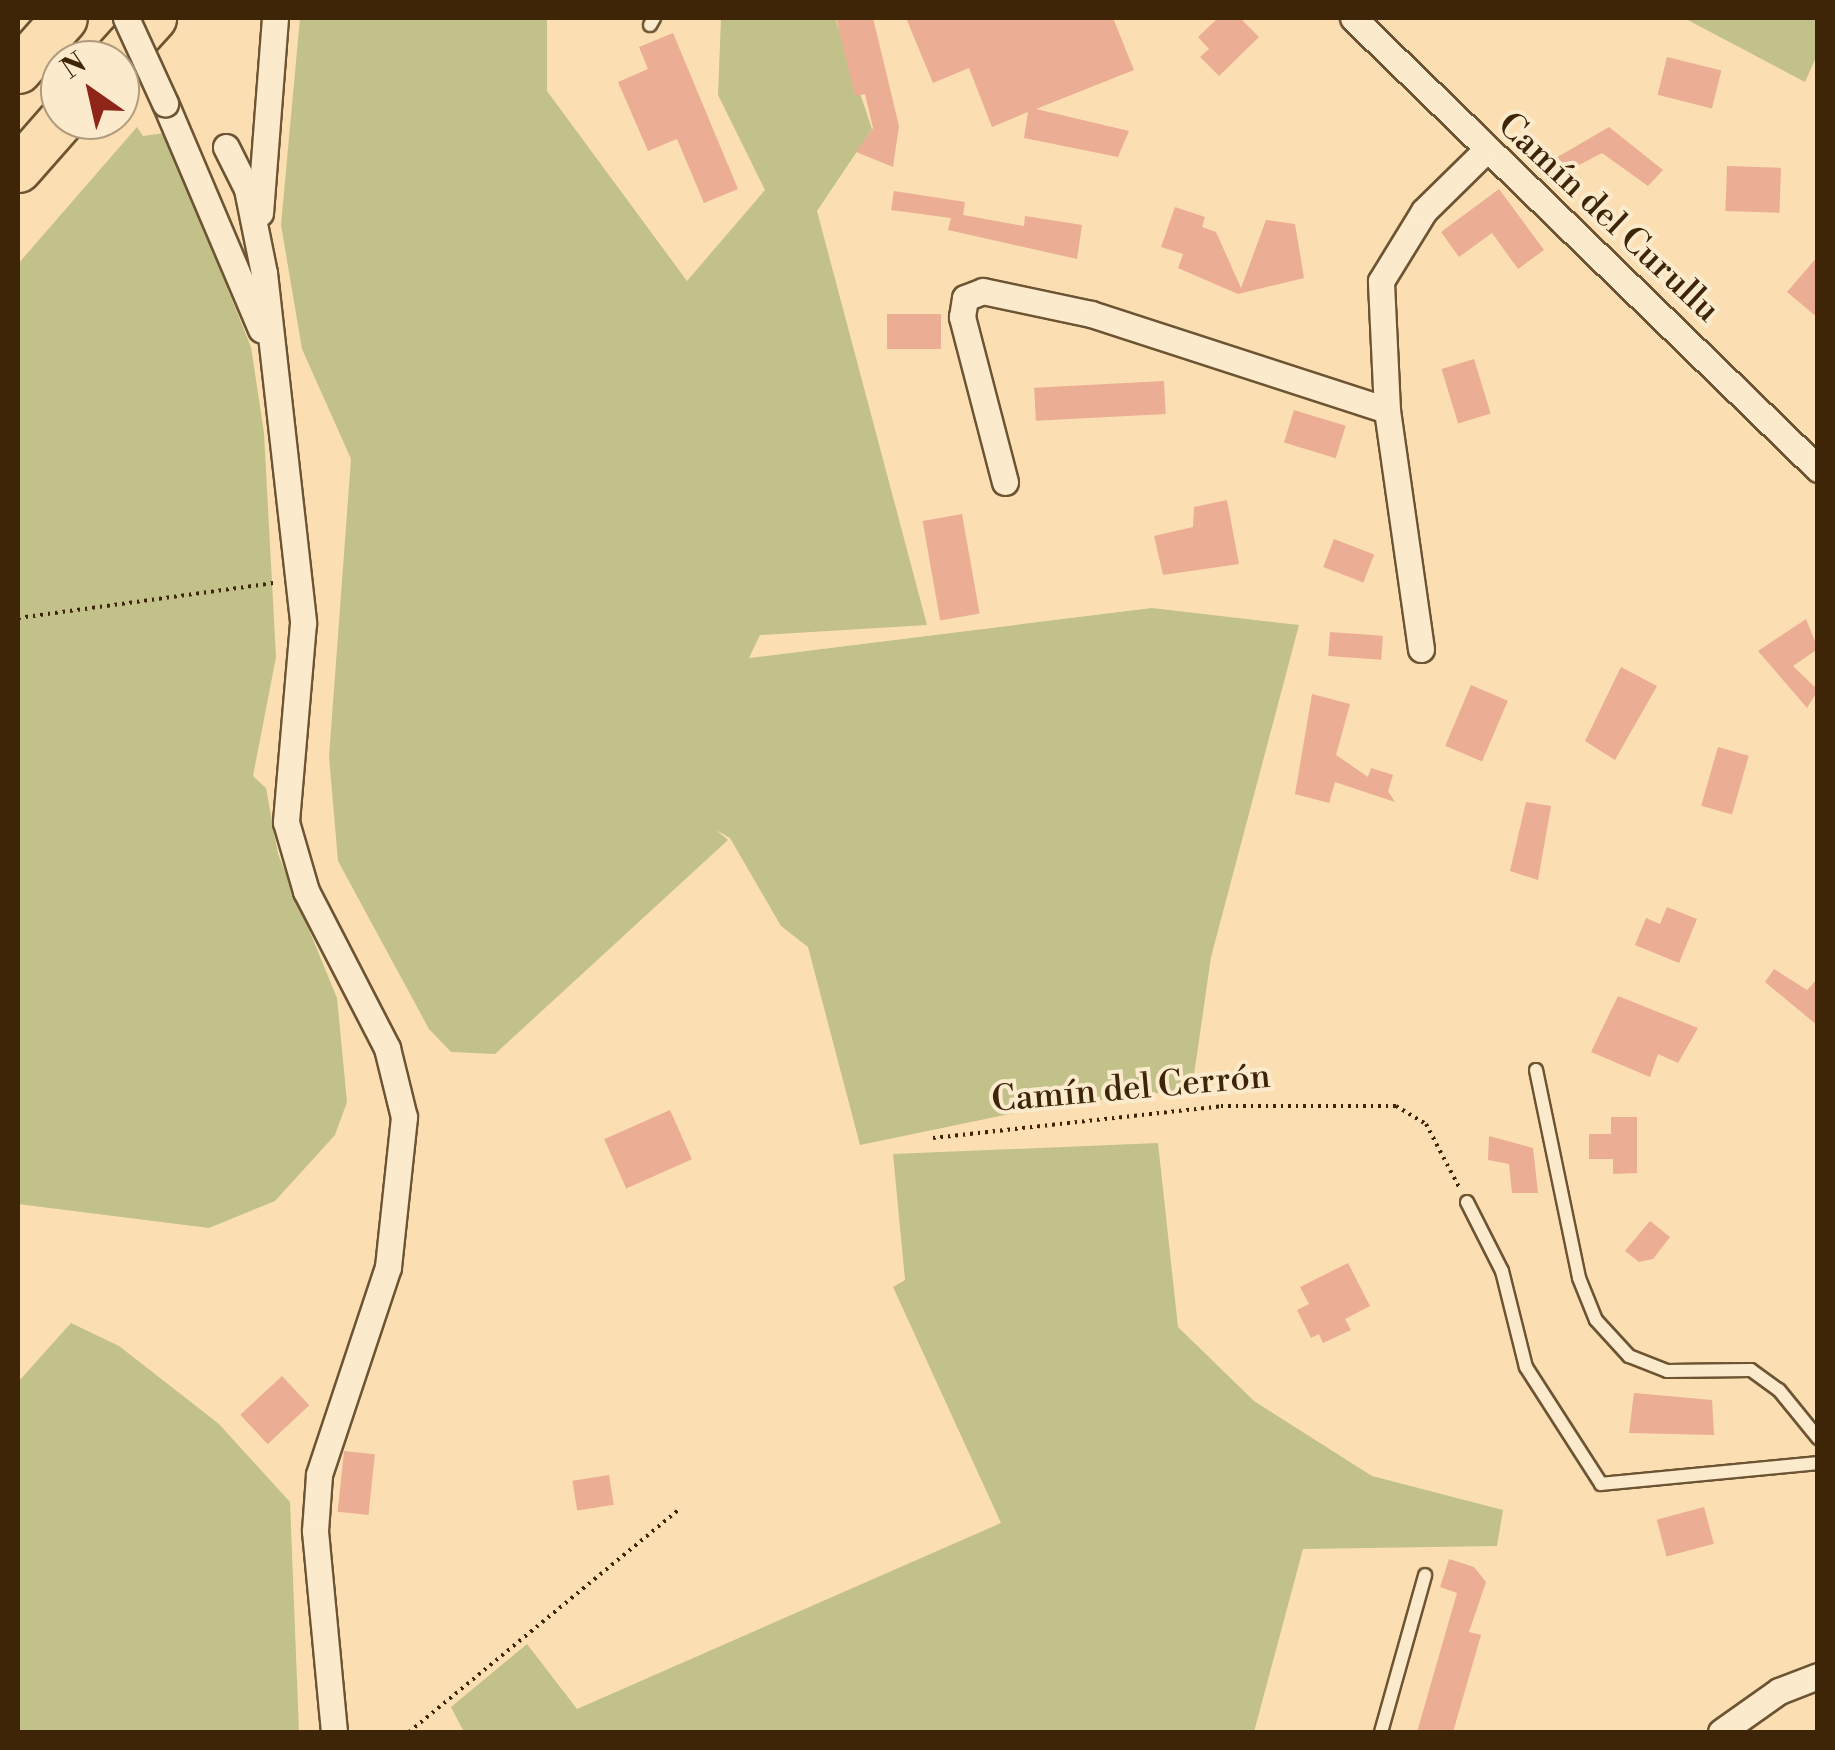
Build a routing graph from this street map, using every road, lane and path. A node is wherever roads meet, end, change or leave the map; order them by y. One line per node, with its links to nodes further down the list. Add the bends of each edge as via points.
1 (64, 18): 7 (highway)
2 (126, 18): 8 (street, bridge)
3 (153, 18): 6 (highway)
4 (275, 18): 9 (street)
5 (1353, 18): 12 (street, Camín del Curullu)
6 (133, 40)
7 (18, 70)
8 (165, 103): 11 (street, via 198,144); 14 (street)
9 (268, 113): 11 (street, via 256,132); 15 (street)
10 (43, 140): 13 (highway)
11 (223, 149): 14 (street); 15 (street, via 247,188)
12 (1484, 152): 17 (street, via 1424,211 1381,281); 18 (street, Camín del Curullu)
13 (18, 169)
14 (222, 233): 16 (street)
15 (258, 238): 16 (street)
16 (269, 348): 20 (street)
17 (1387, 410): 19 (street, via 1091,314 983,291 965,298 962,317); 22 (street)
18 (1818, 469)
19 (1005, 482)
20 (298, 578): 21 (path, via 200,600); 31 (street, via 303,623 286,822 292,856 388,1048 404,1117 388,1267 318,1475 315,1530)
21 (18, 618)
22 (1421, 649)
23 (1536, 1070): 26 (lane, via 1579,1278 1596,1320 1629,1356 1667,1371 1750,1370)
24 (933, 1138): 25 (path, Camín del Cerrón, via 1220,1106 1396,1106 1426,1124)
25 (1467, 1202): 27 (lane, via 1502,1271 1526,1368 1601,1484)
26 (1818, 1438)
27 (1818, 1463)
28 (678, 1510): 32 (path)
29 (1426, 1575): 33 (lane)
30 (1818, 1676): 34 (street, via 1779,1691)
31 (334, 1732)
32 (409, 1732)
33 (1381, 1732)
34 (1721, 1732)

